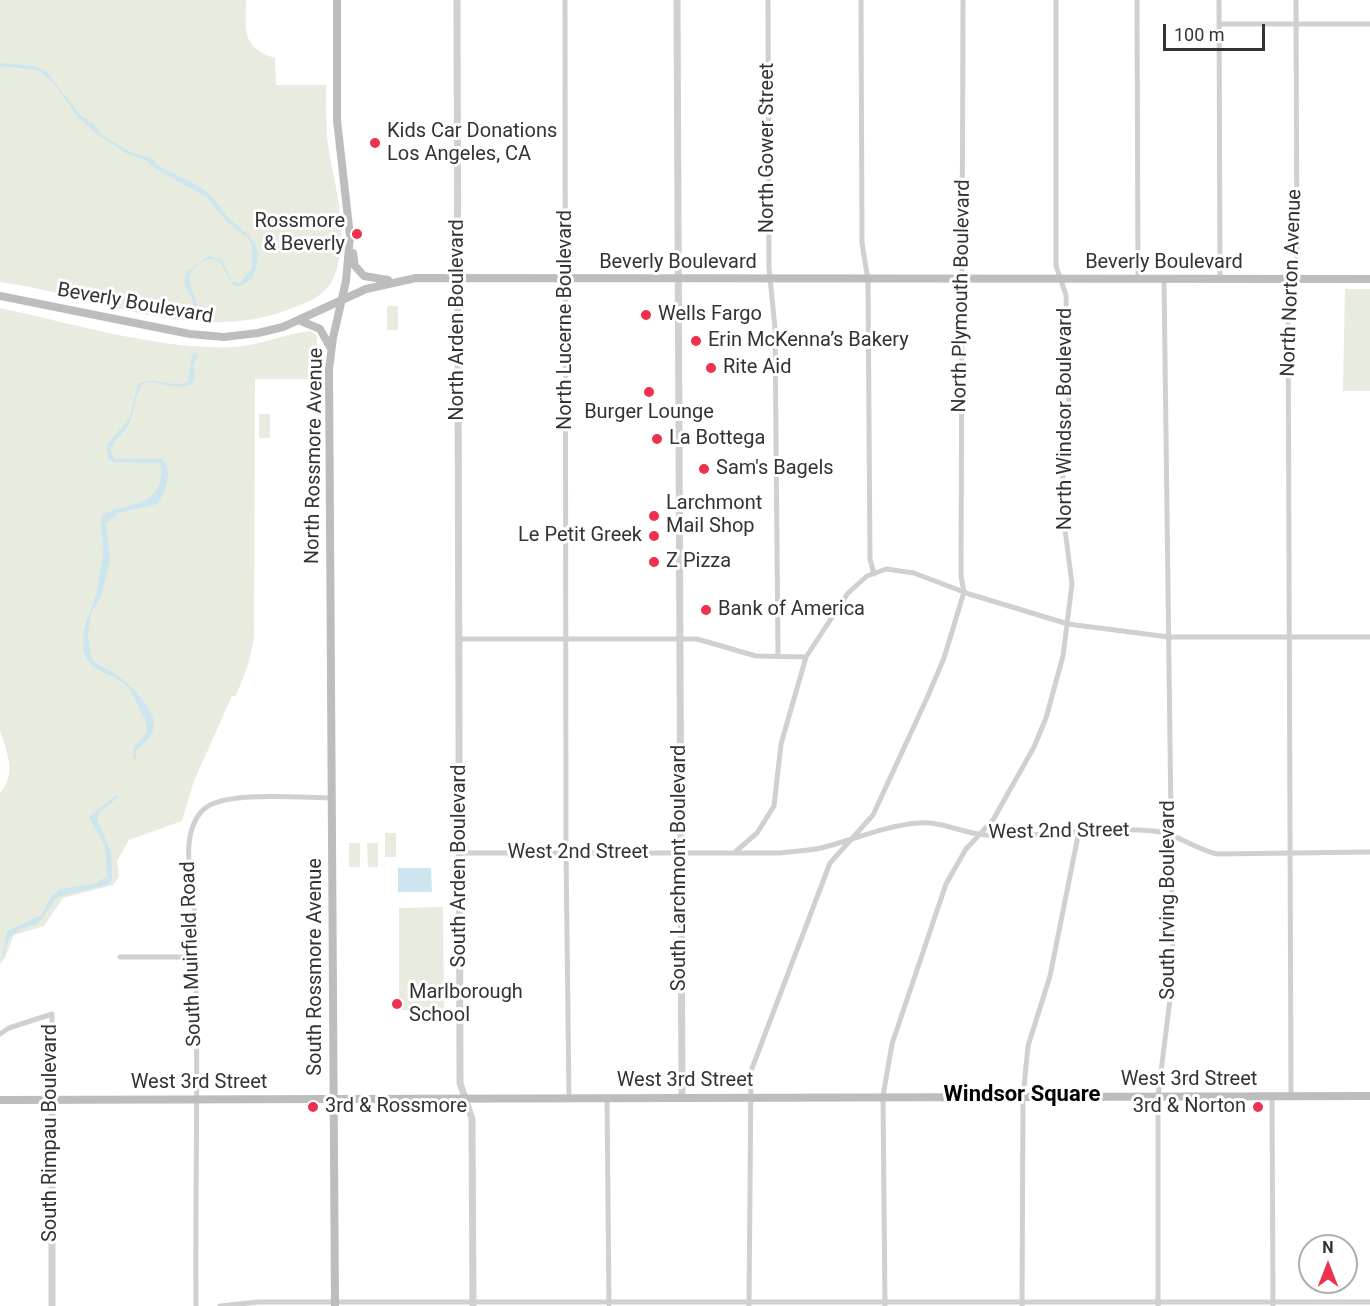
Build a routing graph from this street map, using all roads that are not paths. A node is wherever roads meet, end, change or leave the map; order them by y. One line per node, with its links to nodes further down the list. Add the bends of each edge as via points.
1 (337, 0): 15 (main road, North Rossmore Avenue, via 338,134)
2 (457, 0): 17 (street, North Arden Boulevard)
3 (565, 0): 18 (street, North Lucerne Boulevard)
4 (677, 0): 19 (street, South Larchmont Boulevard)
5 (768, 0): 25 (street, North Gower Street)
6 (861, 0): 26 (street, via 862,243)
7 (963, 0): 27 (street, North Plymouth Boulevard)
8 (1056, 0): 28 (street, North Windsor Boulevard, via 1056,266)
9 (1137, 0): 20 (street)
10 (1219, 0): 12 (street)
11 (1296, 0): 13 (street, North Norton Avenue)
12 (1219, 24): 13 (street); 22 (street)
13 (1296, 24): 14 (street); 23 (street, North Norton Avenue, via 1297,266)
14 (1370, 24)
15 (350, 236): 16 (main road, via 355,266 364,276 377,280); 30 (main road, North Rossmore Avenue)
16 (417, 278): 17 (main road, Beverly Boulevard); 30 (main road, Beverly Boulevard, via 377,285)
17 (458, 279): 18 (main road, Beverly Boulevard); 40 (street, North Arden Boulevard)
18 (566, 279): 19 (main road, Beverly Boulevard); 42 (street, North Lucerne Boulevard)
19 (678, 279): 25 (main road, Beverly Boulevard); 41 (street, South Larchmont Boulevard)
20 (1138, 279): 21 (main road, Beverly Boulevard); 28 (main road, Beverly Boulevard)
21 (1164, 279): 22 (main road, Beverly Boulevard); 37 (street, South Irving Boulevard)
22 (1220, 279): 23 (main road, Beverly Boulevard)
23 (1293, 279): 24 (main road, Beverly Boulevard); 38 (street, North Norton Avenue, via 1288,290)
24 (1370, 279)
25 (770, 280): 26 (main road, Beverly Boulevard); 43 (street, North Gower Street, via 775,328)
26 (868, 280): 27 (main road, Beverly Boulevard); 33 (street, via 870,559)
27 (962, 280): 28 (main road, Beverly Boulevard); 34 (street, North Plymouth Boulevard)
28 (1061, 280): 35 (street, North Windsor Boulevard, via 1066,295 1069,399 1062,478 1072,584)
29 (0, 296): 31 (main road, Beverly Boulevard, via 203,336 258,333)
30 (341, 300): 31 (main road, Beverly Boulevard); 32 (main road, North Rossmore Avenue)
31 (299, 321): 32 (main road, via 320,329)
32 (331, 349): 36 (main road, North Rossmore Avenue)
33 (874, 574): 34 (street, via 896,569); 44 (street, via 841,603)
34 (964, 592): 35 (street); 49 (street, via 944,658 879,804)
35 (1068, 624): 37 (street); 48 (street, North Windsor Boulevard, via 1056,687 1034,747)
36 (330, 628): 45 (main road, South Rossmore Avenue)
37 (1169, 637): 38 (street); 47 (street, South Irving Boulevard)
38 (1289, 637): 39 (street); 50 (street, North Norton Avenue)
39 (1370, 637)
40 (459, 639): 42 (street); 52 (street, South Arden Boulevard)
41 (679, 639): 42 (street); 43 (street, via 705,640 756,656); 54 (street, South Larchmont Boulevard)
42 (566, 640): 53 (street, North Lucerne Boulevard)
43 (778, 655): 44 (street)
44 (806, 657): 55 (street, via 781,744 774,806 757,833)
45 (332, 798): 57 (street, South Muirfield Road, via 224,800 202,810 193,824 189,846); 68 (main road, South Rossmore Avenue)
46 (1079, 831): 47 (street, West 2nd Street); 48 (street, West 2nd Street, via 1039,836); 67 (street, via 1050,976 1028,1046)
47 (1170, 833): 50 (street, West 2nd Street, via 1217,854); 60 (street, South Irving Boulevard, via 1173,975)
48 (981, 835): 49 (street, West 2nd Street, via 945,824 920,823); 59 (street, North Windsor Boulevard, via 954,865 933,914 892,1044)
49 (851, 839): 55 (street, West 2nd Street, via 780,853); 70 (street, via 830,863 759,1047)
50 (1290, 852): 51 (street, West 2nd Street); 62 (street, North Norton Avenue)
51 (1370, 852)
52 (460, 853): 53 (street, West 2nd Street); 69 (street, South Arden Boulevard, via 460,1083)
53 (566, 853): 54 (street, West 2nd Street); 64 (street, North Lucerne Boulevard)
54 (680, 853): 55 (street, West 2nd Street); 66 (street, South Larchmont Boulevard)
55 (734, 853)
56 (120, 957): 57 (street)
57 (195, 957): 71 (street, South Muirfield Road)
58 (0, 1034): 73 (street, South Rimpau Boulevard, via 52,1014)
59 (883, 1096): 67 (main road, West 3rd Street); 70 (main road, West 3rd Street); 79 (street, North Windsor Boulevard)
60 (1158, 1096): 61 (main road, West 3rd Street); 67 (main road, West 3rd Street); 81 (street, South Irving Boulevard)
61 (1272, 1096): 62 (main road, West 3rd Street); 82 (street)
62 (1291, 1096): 63 (main road, West 3rd Street)
63 (1370, 1096)
64 (569, 1097): 65 (main road, West 3rd Street); 69 (main road, West 3rd Street)
65 (607, 1097): 66 (main road, West 3rd Street); 77 (street)
66 (682, 1097): 70 (main road, West 3rd Street)
67 (1023, 1097): 80 (street)
68 (334, 1098): 69 (main road, West 3rd Street); 71 (main road, West 3rd Street); 75 (main road, South Rossmore Avenue)
69 (466, 1098): 76 (street, South Arden Boulevard, via 472,1119)
70 (748, 1098): 78 (street)
71 (195, 1099): 73 (main road, West 3rd Street); 84 (street, South Muirfield Road)
72 (0, 1100): 73 (main road, West 3rd Street)
73 (52, 1100): 83 (street, South Rimpau Boulevard)
74 (1370, 1302): 82 (street)
75 (335, 1304): 76 (street); 85 (street, via 258,1302)
76 (473, 1304): 77 (street)
77 (609, 1304): 78 (street)
78 (749, 1304): 79 (street)
79 (885, 1304): 80 (street)
80 (1022, 1304): 81 (street)
81 (1158, 1304): 82 (street)
82 (1273, 1304)
83 (52, 1306)
84 (196, 1306)
85 (220, 1306)

